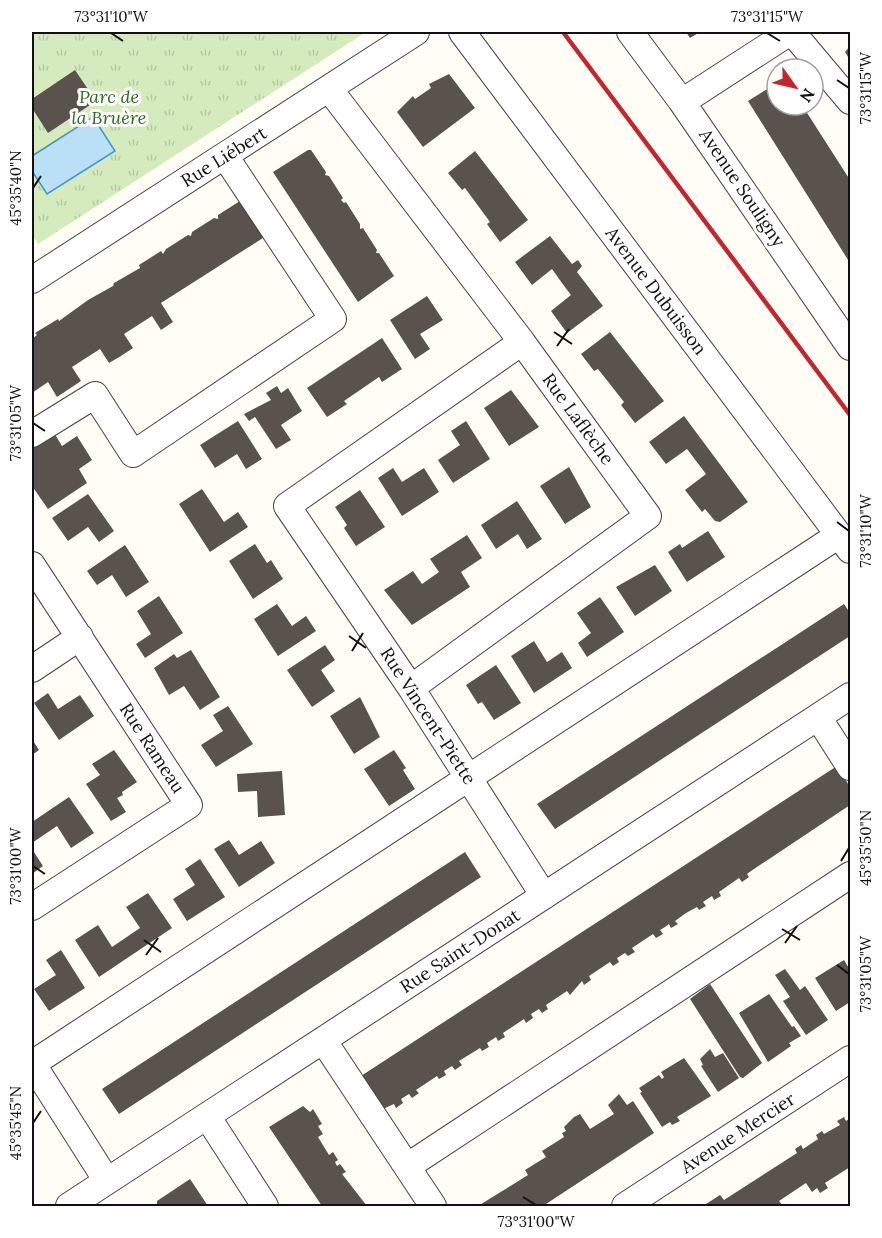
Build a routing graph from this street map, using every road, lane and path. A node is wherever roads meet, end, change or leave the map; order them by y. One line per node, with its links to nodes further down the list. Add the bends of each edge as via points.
1 (416, 32): 5 (street, Rue Liébert)
2 (462, 32): 13 (street, Avenue Dubuisson)
3 (630, 32): 7 (street, Avenue Souligny)
4 (791, 32): 6 (street); 7 (street)
5 (330, 90): 8 (street, Rue Liébert); 10 (street, Rue Laflèche)
6 (850, 101)
7 (682, 102): 11 (street, Avenue Souligny)
8 (225, 156): 9 (street, Rue Liébert); 12 (street, via 333,319 133,454 95,395)
9 (32, 280)
10 (522, 342): 17 (street, Rue Vincent-Piette, via 287,506); 17 (street, Rue Laflèche, via 648,516)
11 (850, 346)
12 (32, 434)
13 (845, 542): 21 (street)
14 (32, 565): 15 (street, Rue Rameau)
15 (80, 637): 16 (street); 24 (street, Rue Rameau, via 189,805)
16 (32, 669)
17 (411, 688): 21 (street, Rue Vincent-Piette)
18 (850, 696): 19 (street, Rue Saint-Donat)
19 (818, 717): 20 (street); 23 (street, Rue Saint-Donat)
20 (850, 767)
21 (468, 778): 23 (street, Rue Vincent-Piette); 27 (street)
22 (850, 875): 29 (street)
23 (544, 896): 25 (street, Rue Saint-Donat)
24 (32, 907)
25 (323, 1040): 28 (street, Rue Saint-Donat); 29 (street)
26 (850, 1059): 33 (street, Avenue Mercier)
27 (32, 1064): 30 (street)
28 (207, 1116): 30 (street, Rue Saint-Donat); 31 (street)
29 (408, 1166): 32 (street)
30 (91, 1197)
31 (265, 1206)
32 (434, 1206)
33 (625, 1206)

